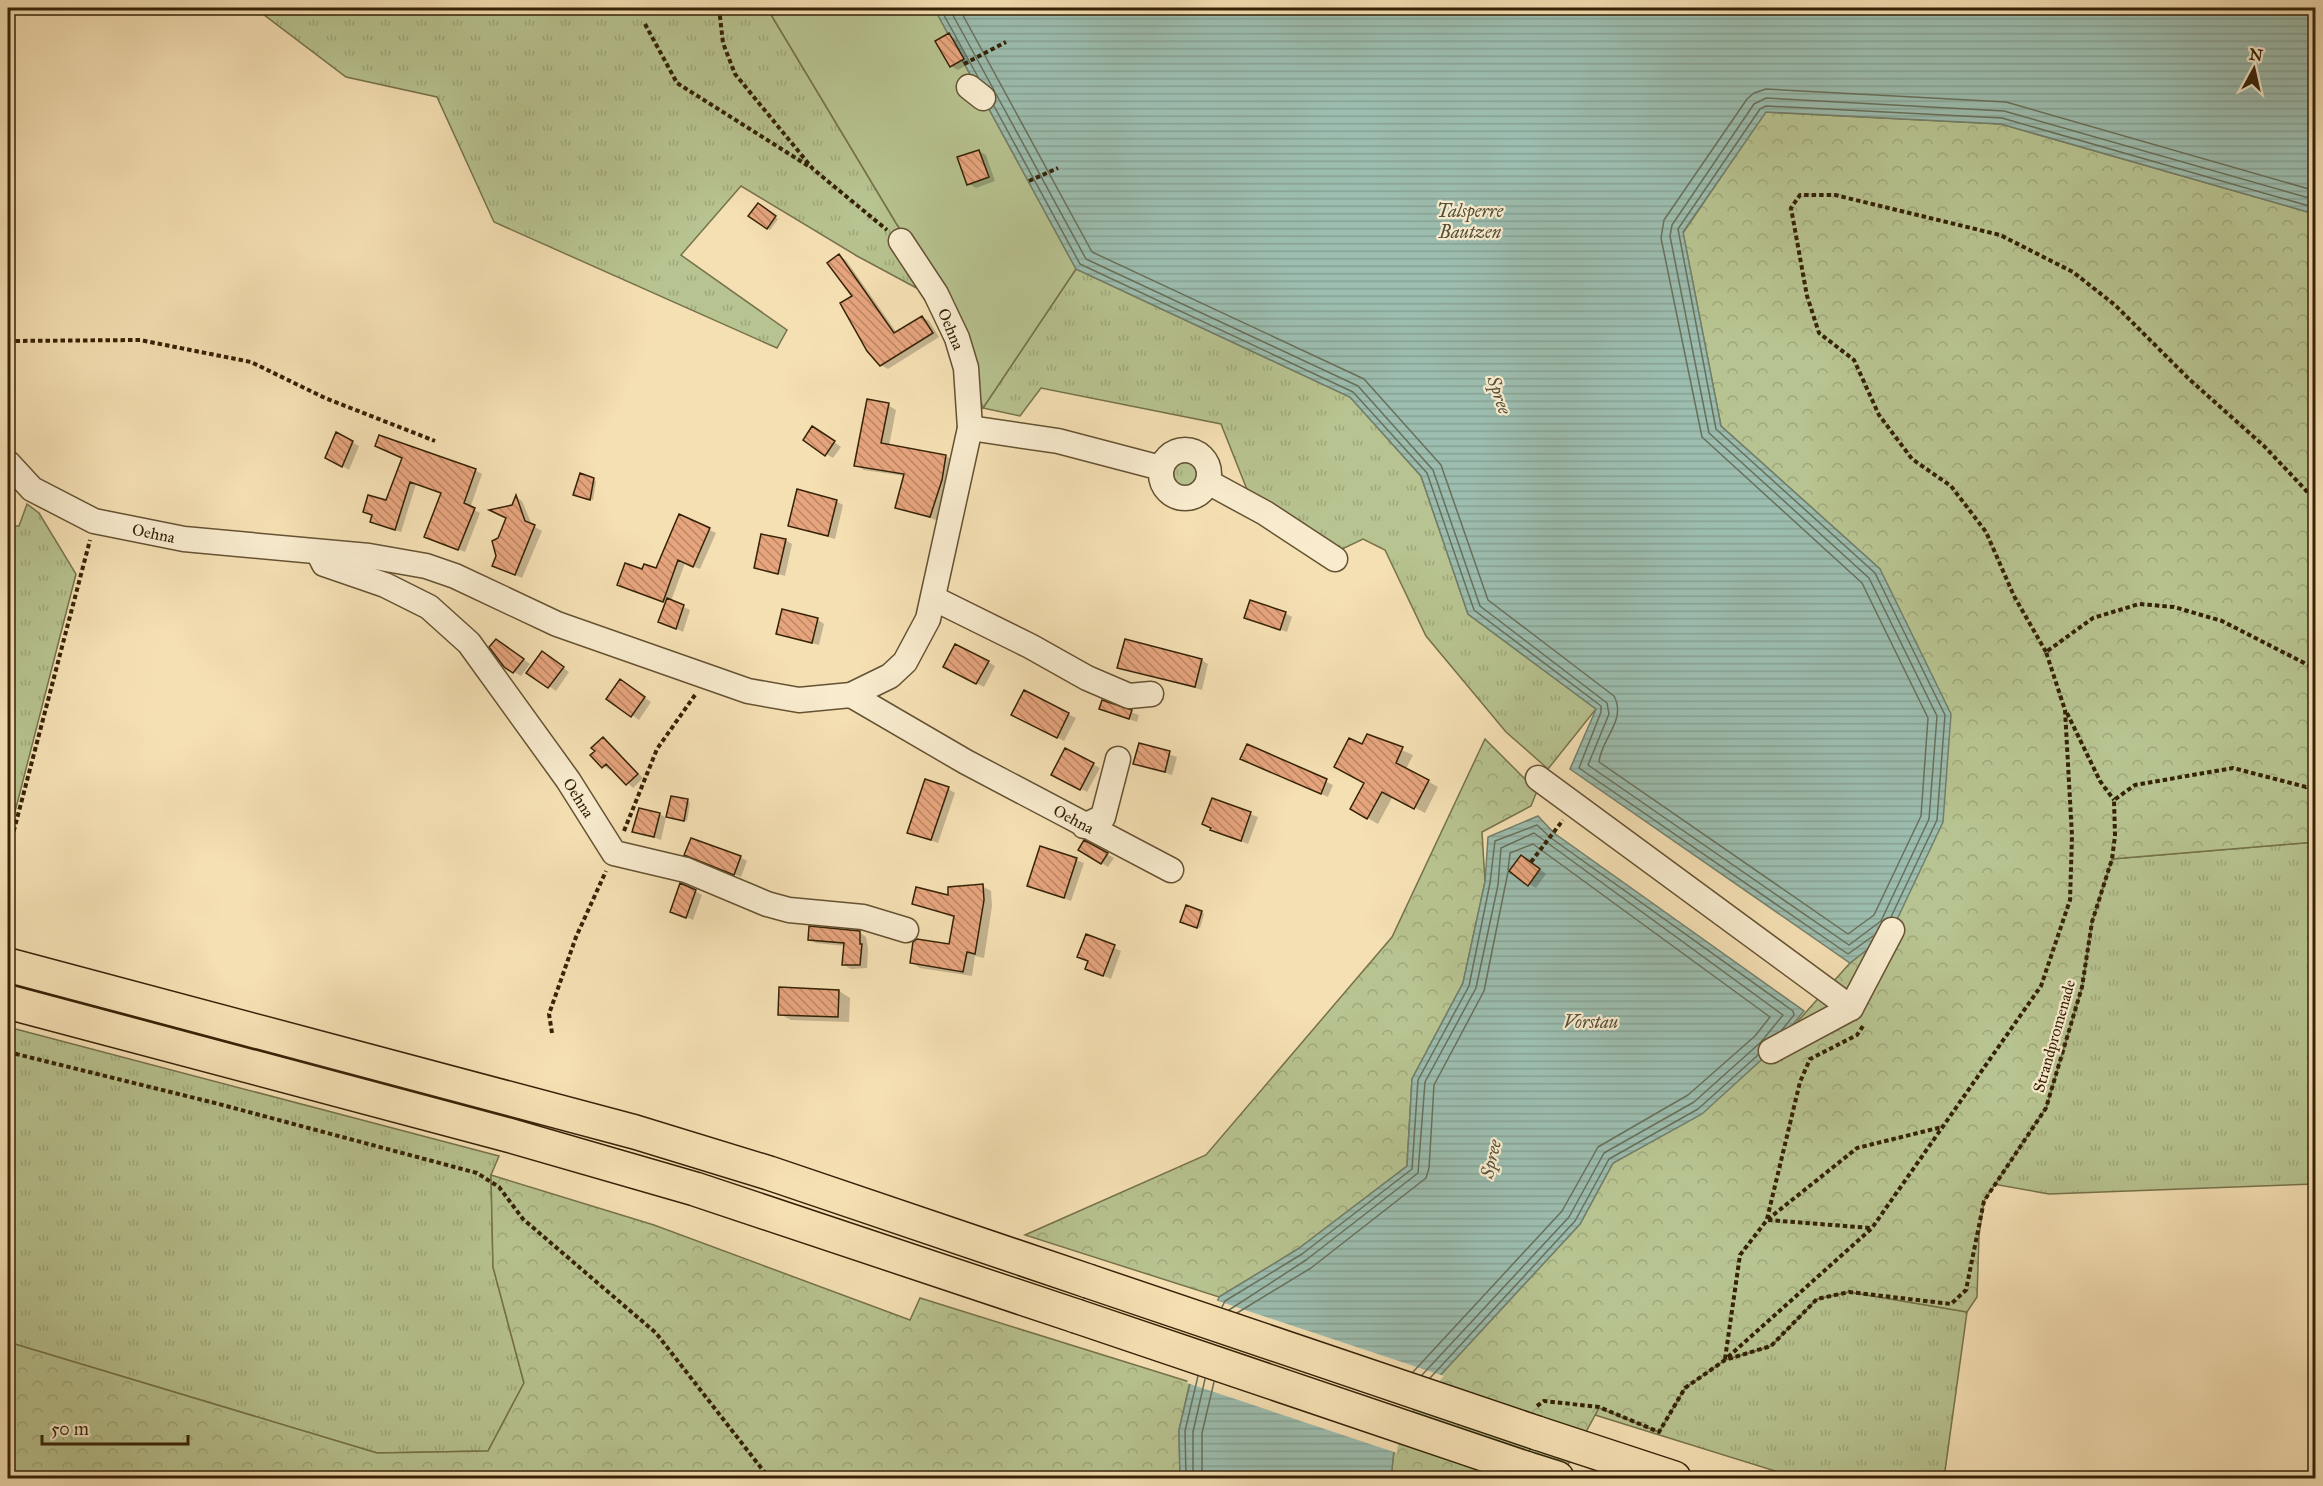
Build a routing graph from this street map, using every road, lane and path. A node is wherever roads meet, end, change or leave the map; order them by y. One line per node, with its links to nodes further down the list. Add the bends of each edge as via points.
1 (719, 8): 6 (path, via 723,43 735,74)
2 (645, 24): 6 (path, via 677,83)
3 (1006, 42): 4 (path)
4 (972, 83)
5 (1058, 168): 7 (path)
6 (813, 169): 8 (path)
7 (1029, 181)
8 (901, 242): 10 (street, Oehna, via 936,294 957,338 966,368)
9 (8, 341): 11 (path, via 140,340 251,362 325,398)
10 (970, 428): 13 (street, via 1058,441); 19 (street, Oehna)
11 (435, 441)
12 (8, 463): 16 (street, Oehna, via 32,489)
13 (1161, 468): 14 (street, via 1162,484 1174,496 1190,498); 14 (street, via 1169,455 1192,451 1208,466)
14 (1208, 482): 18 (street, via 1265,513)
15 (2316, 501): 20 (path, via 2265,447 2115,305 2073,272 2000,235 1835,195 1800,195 1791,208 1796,246 1819,333 1854,360 1879,415 1912,459 1951,486 1986,532 2014,596)
16 (94, 522): 17 (street, Oehna, via 184,539); 31 (path)
17 (319, 553): 23 (street, Oehna, via 369,556 426,566 557,624 748,691 799,700); 34 (street, Oehna, via 324,564 385,585 429,607 469,643 562,771 614,853 686,870 789,910 863,917)
18 (1335, 559)
19 (933, 598): 22 (street, via 1119,692 1129,696); 23 (street, Oehna, via 928,619 905,662 890,676)
20 (2046, 652): 21 (path, via 2093,618 2139,604 2174,607 2222,621); 24 (path)
21 (2316, 669)
22 (1151, 694)
23 (851, 695): 29 (street, Oehna)
24 (2065, 710): 28 (path, via 2100,781); 42 (path, via 2072,836 2070,900 2041,986)
25 (1118, 759): 29 (street, via 1103,817)
26 (1538, 778): 38 (street)
27 (2316, 781): 28 (path, via 2306,787 2233,768 2135,785)
28 (2114, 800): 45 (path, Strandpromenade, via 2112,859 2092,922 2082,987 2046,1108 1984,1201 1966,1290 1951,1304 1849,1292 1817,1299 1771,1346)
29 (1084, 826): 33 (street, Oehna)
30 (1554, 833): 32 (path)
31 (8, 853)
32 (1531, 862)
33 (1171, 870)
34 (906, 930)
35 (1892, 930): 38 (street)
36 (13, 966): 49 (highway, bridge, via 635,1132 780,1177)
37 (10, 1003): 48 (highway, bridge, via 684,1185)
38 (1851, 1008): 40 (street)
39 (1857, 1035): 43 (path, via 1810,1059 1800,1082)
40 (1771, 1051)
41 (8, 1052): 47 (path, via 477,1173 499,1187 523,1219 657,1333)
42 (1942, 1127): 43 (path, via 1857,1148); 44 (path)
43 (1767, 1220): 44 (path); 45 (path, via 1740,1255)
44 (1872, 1228): 45 (path)
45 (1725, 1360): 46 (path, Strandpromenade, via 1685,1388 1659,1432)
46 (1599, 1407)
47 (768, 1479)
48 (1557, 1479)
49 (1674, 1479)

